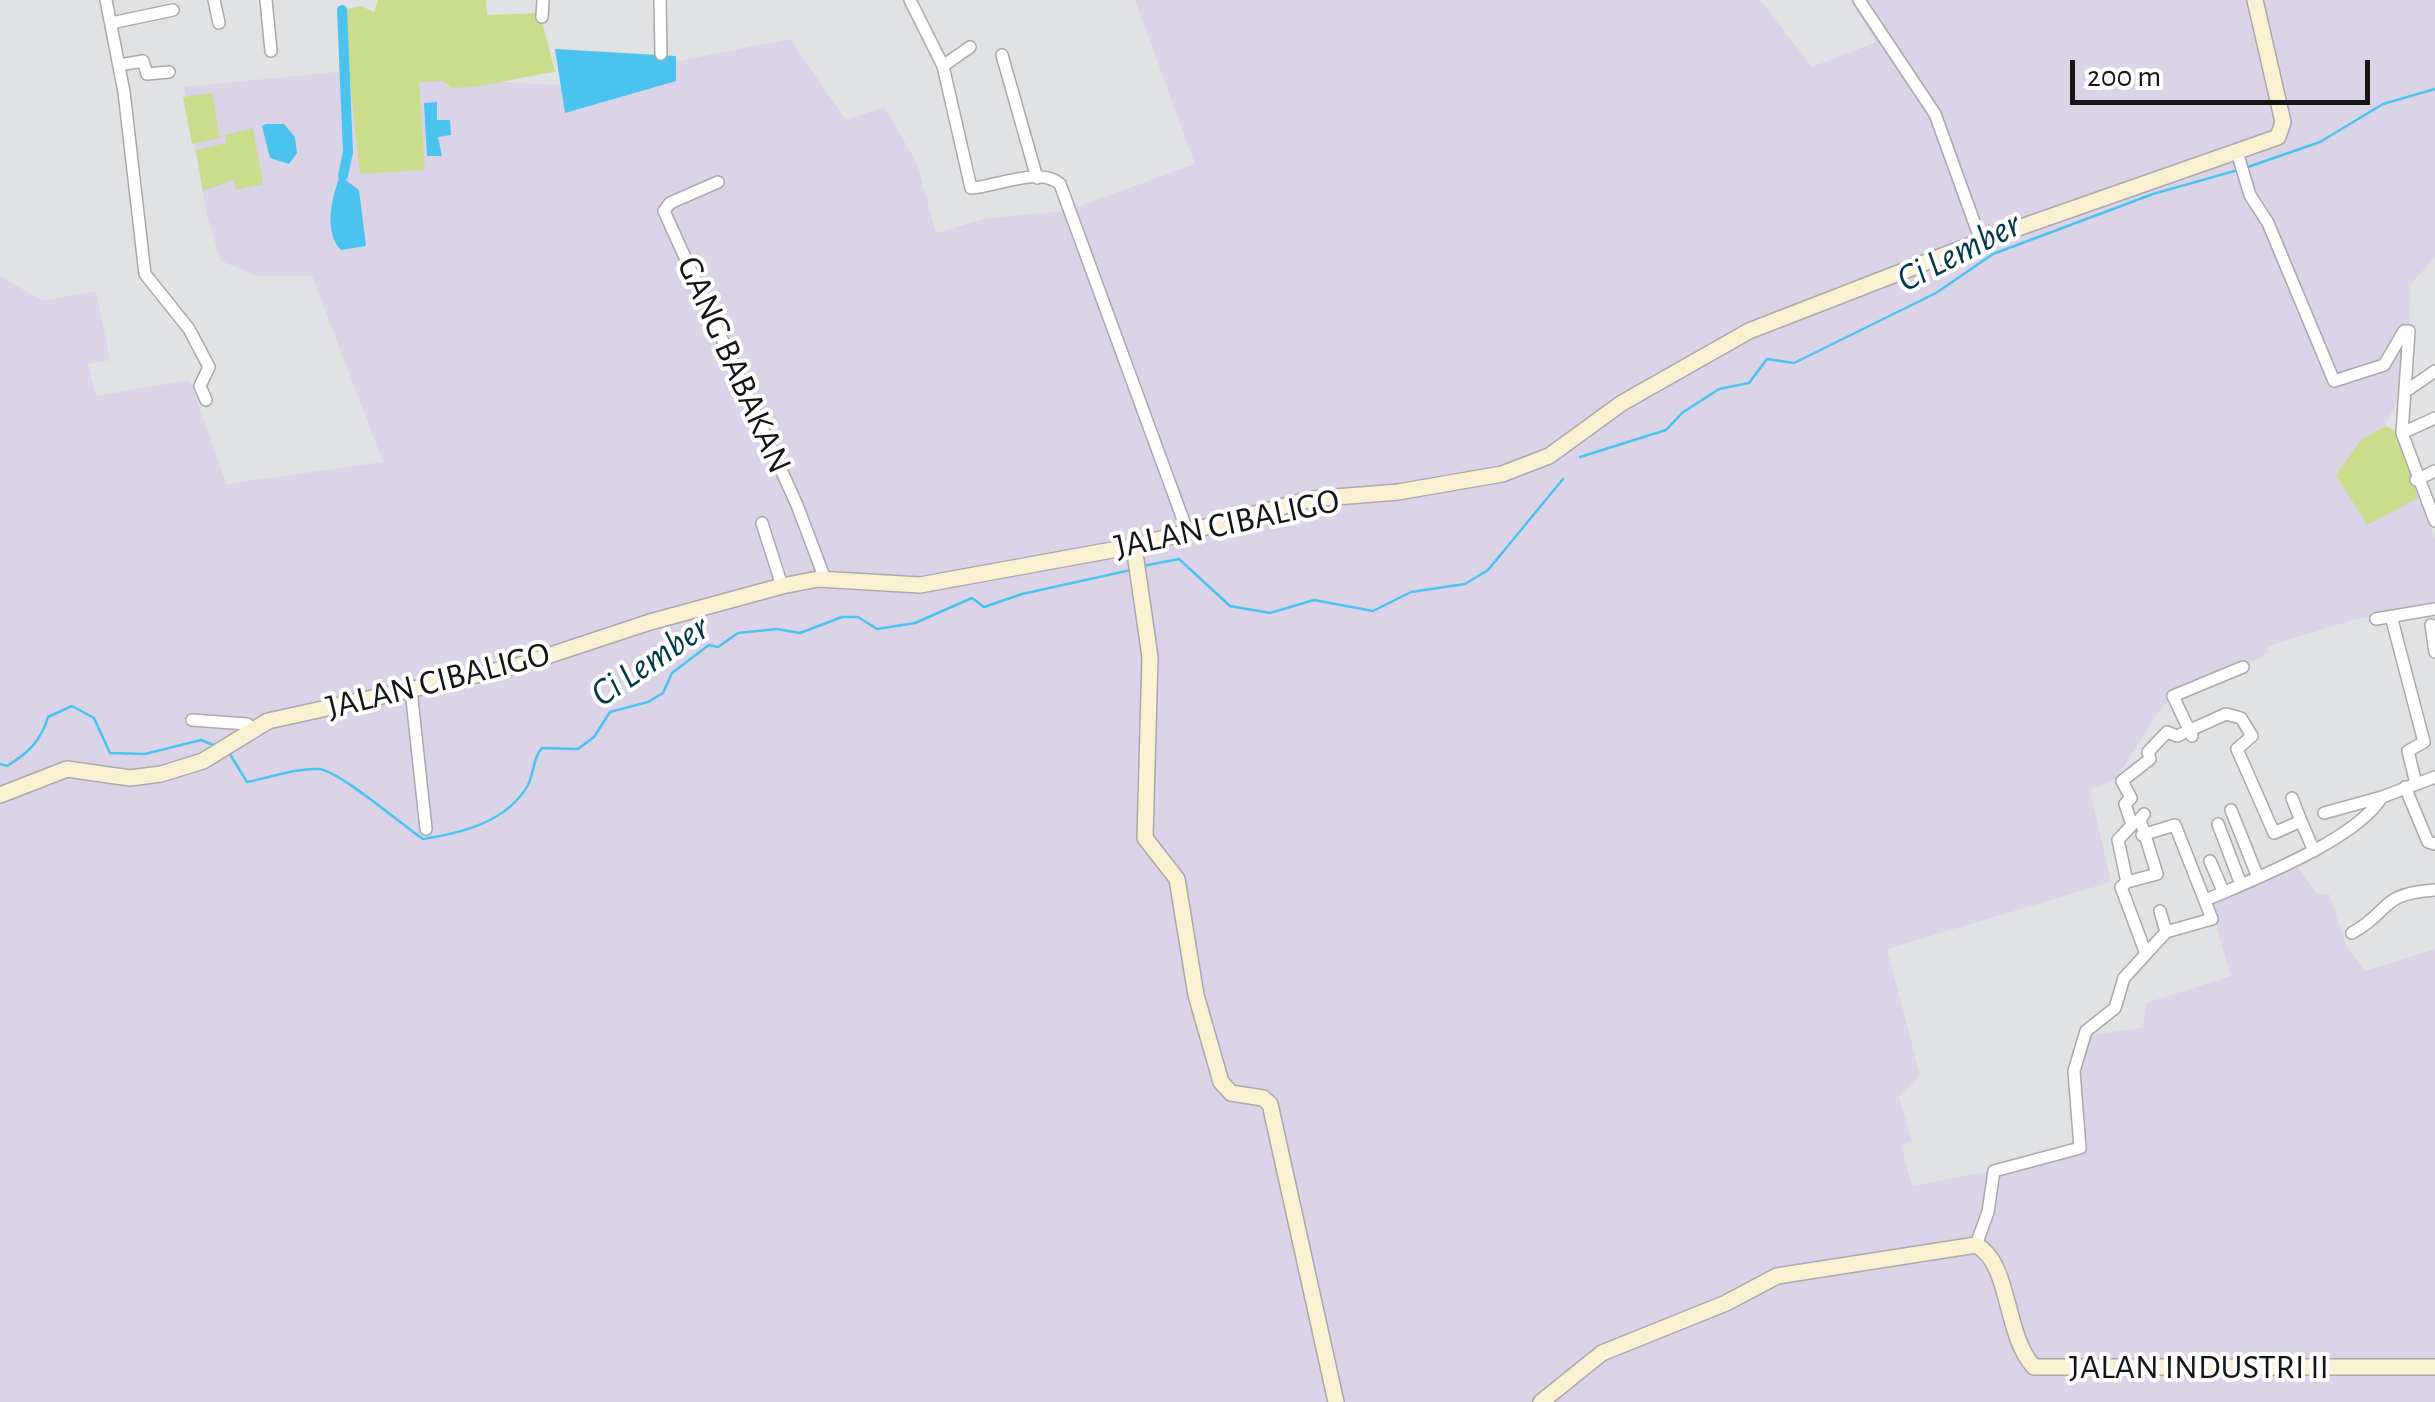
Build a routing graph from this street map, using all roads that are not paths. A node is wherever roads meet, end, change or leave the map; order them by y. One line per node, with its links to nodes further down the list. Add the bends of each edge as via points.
1 (106, 0): 11 (street)
2 (214, 0): 12 (street)
3 (266, 0): 14 (street)
4 (543, 0): 10 (street)
5 (660, 0): 15 (street)
6 (910, 0): 18 (street)
7 (1859, 0): 23 (street, via 1935,114)
8 (2255, 0): 20 (main road, JALAN CIBALIGO, via 2283,129)
9 (174, 10): 11 (street)
10 (542, 16)
11 (111, 23): 17 (street)
12 (219, 23)
13 (970, 47): 18 (street)
14 (271, 50)
15 (661, 54)
16 (1002, 55): 21 (street)
17 (119, 65): 19 (street, via 143,61 147,74); 26 (street, via 143,267 209,367 200,386)
18 (942, 66): 21 (street, via 971,188)
19 (169, 72)
20 (2240, 164): 23 (main road, JALAN CIBALIGO); 25 (street, via 2334,381 2384,364 2409,331)
21 (1038, 178): 33 (street, via 1058,180 1075,218)
22 (718, 182): 35 (street, GANG BABAKAN, via 664,211)
23 (1981, 241): 33 (main road, JALAN CIBALIGO, via 1749,331 1526,466 1398,492 1310,498)
24 (2435, 372): 25 (street)
25 (2408, 389): 28 (street)
26 (206, 400)
27 (2435, 418): 28 (street)
28 (2402, 432): 30 (street)
29 (2435, 470): 30 (street)
30 (2416, 480): 31 (street)
31 (2435, 521)
32 (762, 523): 36 (street)
33 (1188, 533): 34 (main road, JALAN CIBALIGO)
34 (1134, 546): 35 (main road, JALAN CIBALIGO, via 920,584); 74 (main road, via 1152,695 1146,838 1177,880 1196,995 1221,1082 1231,1093 1270,1104)
35 (825, 580): 36 (main road, JALAN CIBALIGO)
36 (782, 586): 43 (main road, JALAN CIBALIGO, via 516,666)
37 (2435, 609): 38 (street)
38 (2390, 616): 39 (street); 48 (street, via 2424,742 2408,750)
39 (2376, 619)
40 (2431, 625): 41 (street)
41 (2435, 652)
42 (2243, 667): 46 (street, via 2174,696)
43 (411, 690): 45 (main road, JALAN CIBALIGO); 57 (street)
44 (192, 720): 45 (street)
45 (252, 728): 49 (main road, JALAN CIBALIGO, via 203,761 161,774 130,778 67,769)
46 (2191, 734): 55 (street, via 2226,714 2240,718 2252,736 2237,749 2274,833); 63 (street, via 2164,735 2147,753 2150,760 2122,779 2131,798 2125,804 2131,828 2118,840)
47 (2435, 777): 48 (street)
48 (2411, 785): 50 (street); 59 (street, via 2428,842)
49 (0, 796)
50 (2382, 796): 53 (street); 60 (street, via 2372,813)
51 (2292, 798): 55 (street)
52 (2232, 810): 62 (street)
53 (2324, 813)
54 (2144, 814): 58 (street)
55 (2302, 822): 60 (street)
56 (2218, 824): 64 (street)
57 (426, 830)
58 (2142, 835): 63 (street, via 2156,874); 67 (street, via 2176,826)
59 (2435, 844)
60 (2314, 851): 62 (street)
61 (2210, 860): 66 (street)
62 (2257, 875): 64 (street)
63 (2127, 882): 71 (street, via 2121,887)
64 (2240, 882): 66 (street)
65 (2435, 890): 70 (street, via 2388,899 2371,922)
66 (2224, 892): 67 (street)
67 (2206, 900): 69 (street, via 2212,919)
68 (2160, 911): 69 (street)
69 (2166, 932): 71 (street)
70 (2352, 933)
71 (2146, 954): 72 (street, via 2124,978 2119,998 2086,1031 2076,1056 2080,1148 1994,1170)
72 (1976, 1245): 73 (main road, JALAN INDUSTRI II, via 1996,1268 2016,1336 2034,1367); 75 (main road, via 1778,1276 1602,1353)
73 (2435, 1367)
74 (1336, 1402)
75 (1541, 1402)

